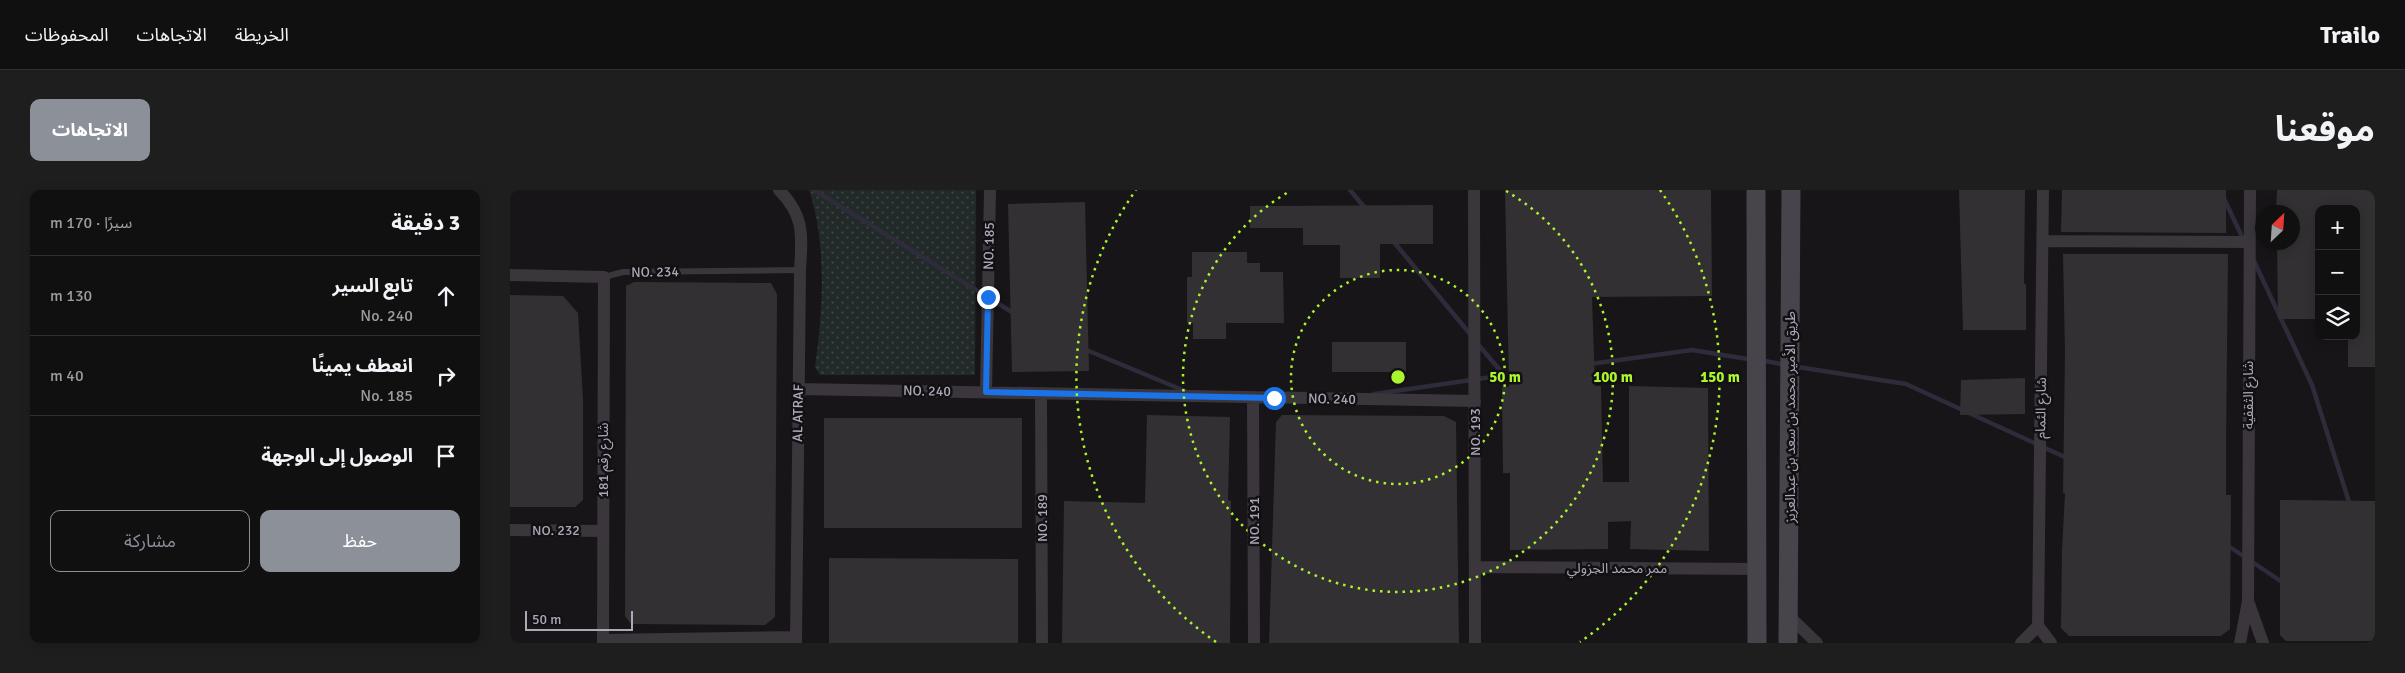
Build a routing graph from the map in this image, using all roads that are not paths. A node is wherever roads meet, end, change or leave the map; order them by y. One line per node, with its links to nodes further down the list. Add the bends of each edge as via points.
1 (779, 190): 10 (street, AL ATRAF, via 791,202 802,230)
2 (990, 190): 14 (street, NO. 185)
3 (1474, 190): 17 (street, NO. 193)
4 (1756, 190): 21 (main road)
5 (1791, 190): 23 (main road, طريق الأمير محمد بن سعد بن عبدالعزيز)
6 (2043, 190): 8 (street, شارع الثمام)
7 (2250, 190): 9 (street, شارع الثقفية)
8 (2043, 241): 9 (street); 24 (street, شارع الثمام)
9 (2249, 242): 22 (street, شارع الثقفية)
10 (800, 270): 12 (lane, NO. 234, via 623,272); 13 (street, AL ATRAF)
11 (510, 275): 12 (street, NO. 234)
12 (604, 277): 19 (street, شارع رقم 181)
13 (798, 389): 14 (street, NO. 240); 25 (street, AL ATRAF)
14 (986, 392): 15 (street, NO. 240)
15 (1041, 394): 16 (street, NO. 240); 27 (street, NO. 189)
16 (1253, 398): 17 (street, NO. 240); 28 (street, NO. 191)
17 (1475, 401): 20 (street, NO. 193)
18 (510, 530): 19 (street, NO. 232)
19 (603, 531): 26 (street, شارع رقم 181)
20 (1476, 567): 21 (street, ممر محمد الجزولي); 29 (street, NO. 193)
21 (1757, 569): 30 (main road)
22 (2248, 600): 35 (street); 36 (street)
23 (1788, 615): 31 (main road, طريق الأمير محمد بن سعد بن عبدالعزيز); 32 (street)
24 (2038, 626): 33 (street); 34 (street)
25 (796, 640): 26 (street)
26 (603, 641)
27 (1042, 643)
28 (1254, 643)
29 (1475, 643)
30 (1757, 643)
31 (1788, 643)
32 (1817, 643)
33 (2021, 643)
34 (2052, 643)
35 (2240, 643)
36 (2263, 643)

